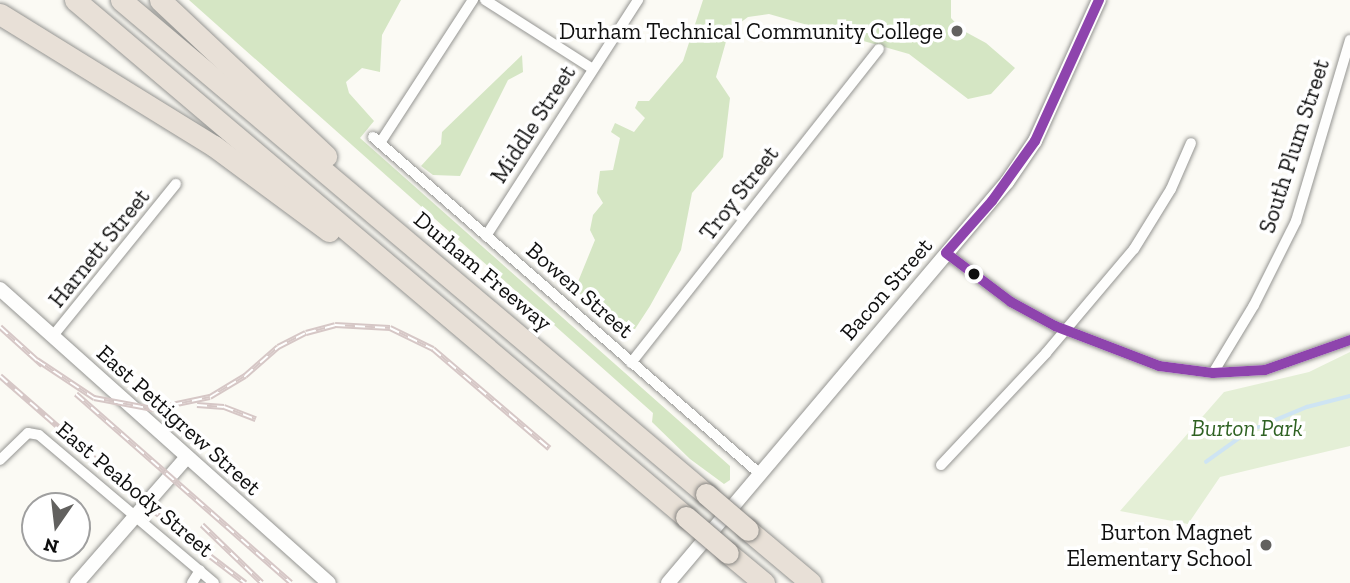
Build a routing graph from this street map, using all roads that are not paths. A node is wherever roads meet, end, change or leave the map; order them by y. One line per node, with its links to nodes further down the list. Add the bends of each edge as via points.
1 (75, 0): 18 (highway)
2 (121, 0): 17 (highway, Durham Freeway)
3 (160, 0): 17 (highway)
4 (473, 0): 14 (street, Bowen Street, via 377,140)
5 (485, 0): 11 (street)
6 (638, 0): 11 (street, Middle Street)
7 (1099, 0): 15 (street, Bacon Street, via 1028,151)
8 (0, 17): 18 (highway, via 214,146)
9 (1350, 40): 23 (street, South Plum Street, via 1296,220 1254,305)
10 (879, 49): 22 (street, Troy Street)
11 (593, 69): 14 (street, Middle Street)
12 (1191, 143): 19 (street, via 1147,231)
13 (176, 184): 20 (street, Harnett Street)
14 (486, 236): 22 (street, Bowen Street)
15 (946, 253): 19 (street, via 1012,302); 27 (street, Bacon Street)
16 (0, 289): 20 (street, East Pettigrew Street)
17 (485, 307): 36 (highway, Durham Freeway, bridge)
18 (442, 310): 35 (highway, bridge)
19 (1065, 331): 23 (street, via 1159,366); 26 (street)
20 (52, 337): 24 (street, East Pettigrew Street)
21 (1349, 338): 23 (street, via 1275,368)
22 (631, 363): 27 (street, Bowen Street)
23 (1213, 373)
24 (186, 458): 28 (street); 33 (street, East Pettigrew Street)
25 (0, 460): 28 (street, East Peabody Street, via 28,433 47,441)
26 (941, 466)
27 (760, 474): 34 (street, Bacon Street)
28 (137, 514): 29 (street, East Peabody Street); 30 (street)
29 (200, 570): 31 (street); 32 (street, East Peabody Street)
30 (77, 583)
31 (192, 583)
32 (214, 583)
33 (330, 583)
34 (668, 583)
35 (764, 583)
36 (811, 583)

